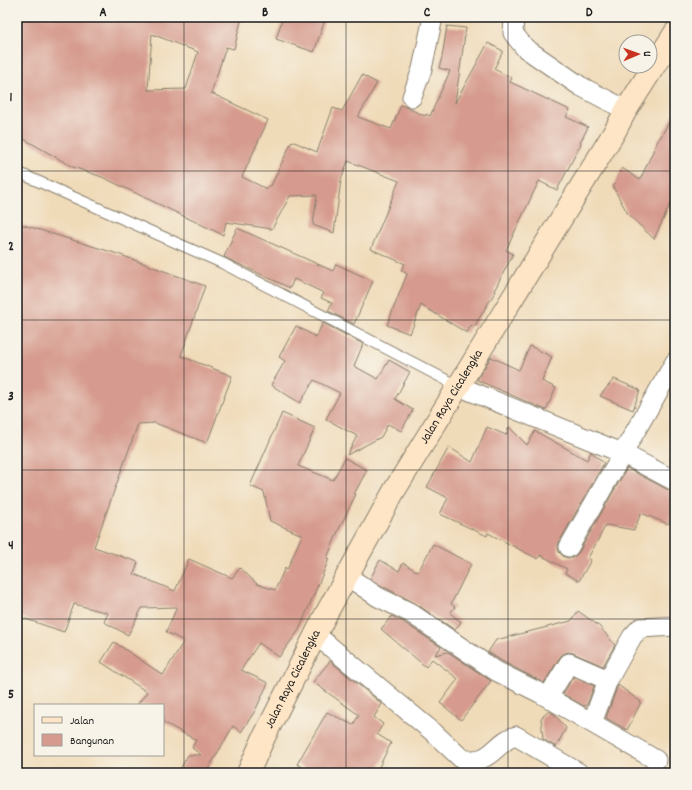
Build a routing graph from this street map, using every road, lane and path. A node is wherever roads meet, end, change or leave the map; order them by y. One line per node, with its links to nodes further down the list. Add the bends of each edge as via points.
1 (433, 17): 4 (street, via 422,69)
2 (514, 17): 5 (street, via 513,33 525,48 580,86)
3 (675, 33): 5 (main road, Jalan Raya Cicalengka)
4 (412, 97)
5 (626, 110): 8 (main road, Jalan Raya Cicalengka)
6 (17, 172): 8 (lane, via 222,263)
7 (675, 362): 9 (street)
8 (458, 386): 9 (street); 12 (main road, Jalan Raya Cicalengka, via 394,491)
9 (622, 453): 10 (street); 11 (street)
10 (675, 480)
11 (569, 547)
12 (347, 576): 14 (main road, Jalan Raya Cicalengka); 16 (street, via 378,597 409,612 496,671)
13 (675, 626): 15 (street, via 640,628 632,637)
14 (316, 635): 19 (street, via 433,732); 20 (main road, Jalan Raya Cicalengka)
15 (608, 680): 16 (street, via 569,663); 17 (street)
16 (548, 697): 17 (street)
17 (592, 723): 18 (street)
18 (656, 760)
19 (460, 766): 21 (street, via 485,757 516,736)
20 (248, 773)
21 (579, 773)

